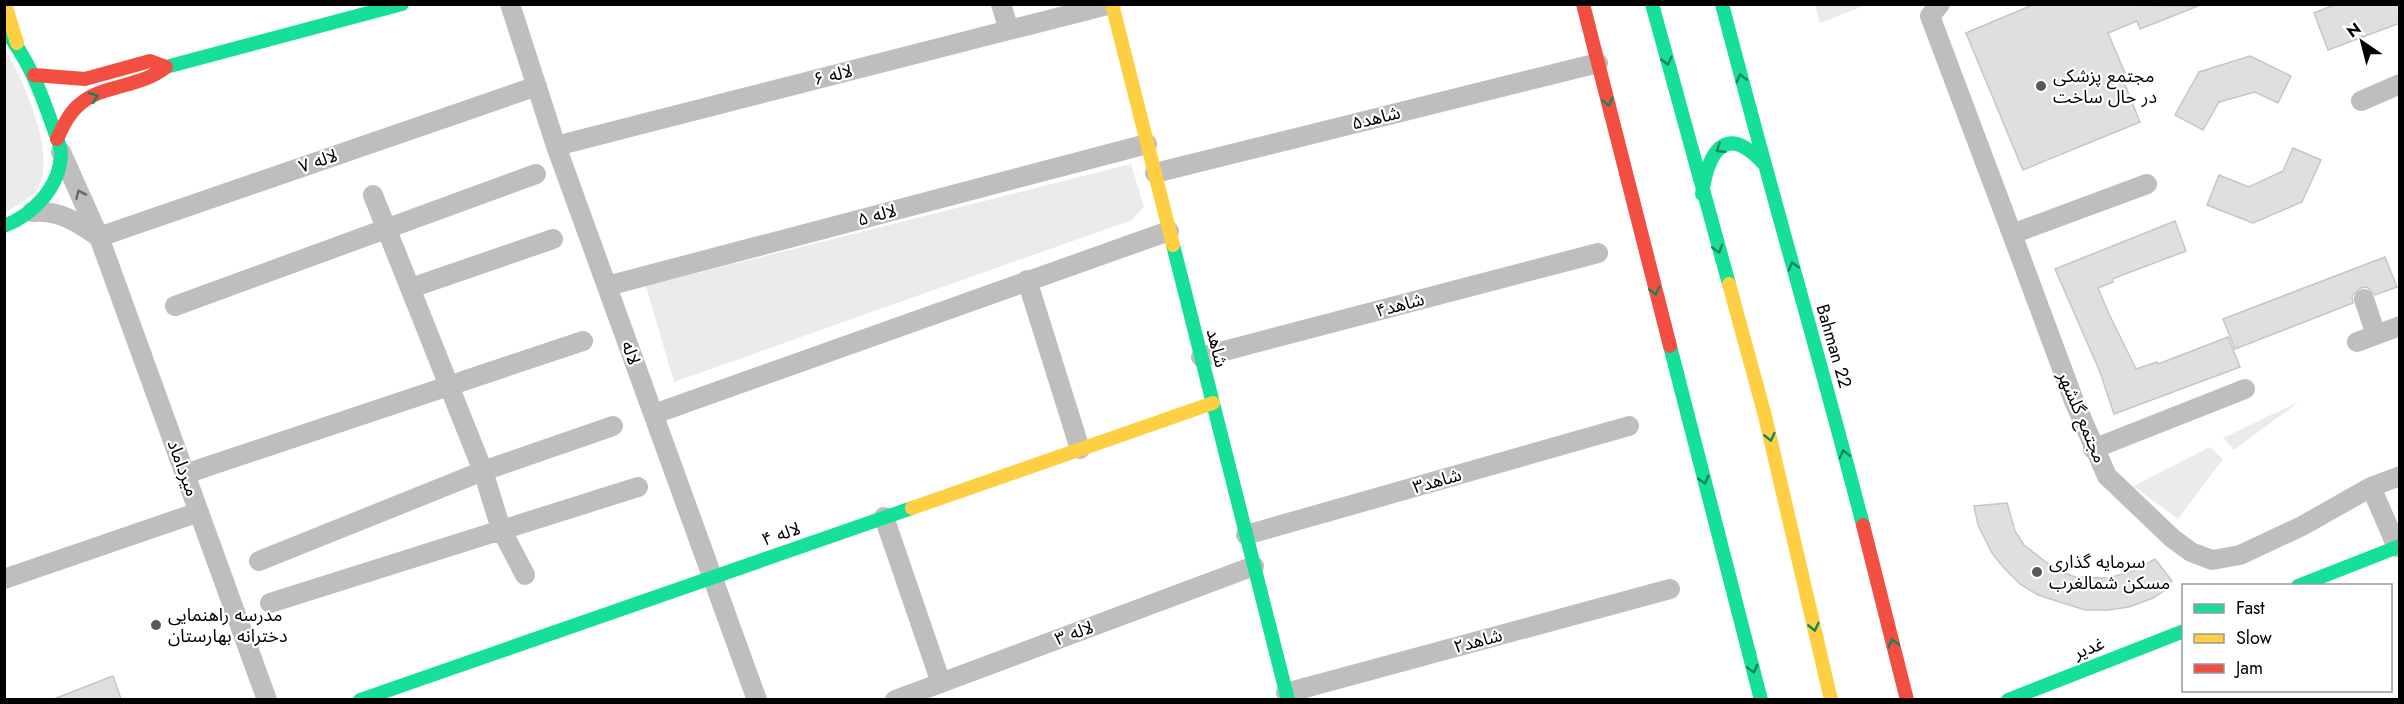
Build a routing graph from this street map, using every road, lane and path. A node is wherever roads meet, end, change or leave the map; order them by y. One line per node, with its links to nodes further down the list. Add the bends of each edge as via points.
1 (5, 4): 12 (main road)
2 (510, 4): 17 (street, لاله)
3 (1001, 4): 11 (street)
4 (1111, 4): 11 (street, لاله ۶); 19 (main road, شاهد)
5 (1583, 4): 13 (main road)
6 (1652, 4): 27 (main road, one-way to 27)
7 (1722, 4): 22 (main road, Bahman 22, one-way to 7)
8 (1940, 4): 32 (street, مجتمع گلشهر, via 1930,16)
9 (393, 6): 14 (main road)
10 (4, 29): 12 (main road)
11 (1009, 30): 21 (street, لاله ۶)
12 (17, 43): 15 (main road)
13 (1598, 63): 23 (street, شاهد۵); 77 (main road, one-way to 77)
14 (166, 67): 15 (main road, via 150,61 85,79); 20 (main road, one-way to 14, via 69,115 86,99 155,78)
15 (34, 75): 20 (main road)
16 (2400, 84): 18 (street)
17 (537, 86): 21 (street, لاله); 33 (street, لاله ۷)
18 (2361, 101)
19 (1147, 144): 23 (main road, شاهد); 37 (street, لاله ۵)
20 (59, 145): 28 (main road, via 47,194); 33 (street, میرداماد, one-way to 20)
21 (556, 146): 37 (street, لاله)
22 (1762, 163): 27 (main road, one-way to 27, via 1754,151 1726,144 1712,153); 79 (main road, Bahman 22, one-way to 22, via 1822,366)
23 (1155, 173): 31 (main road, شاهد)
24 (536, 174): 30 (street)
25 (2147, 184): 32 (street)
26 (373, 195): 30 (street)
27 (1702, 195): 78 (main road, one-way to 78, via 1765,416)
28 (32, 212): 29 (main road); 33 (street, via 50,211)
29 (4, 226)
30 (388, 230): 38 (street); 40 (street)
31 (1169, 231): 36 (street); 43 (main road, شاهد)
32 (2012, 234): 51 (street, مجتمع گلشهر)
33 (99, 237): 53 (street, میرداماد)
34 (553, 239): 38 (street)
35 (1598, 253): 43 (street, شاهد۴)
36 (1028, 280): 47 (street); 50 (street)
37 (606, 286): 47 (street, لاله)
38 (411, 288): 44 (street)
39 (2364, 299): 41 (street, via 2367,339)
40 (175, 306)
41 (2400, 326)
42 (584, 340): 44 (street)
43 (1201, 357): 46 (main road, شاهد)
44 (449, 387): 52 (street); 53 (street)
45 (2245, 389): 51 (street)
46 (1213, 403): 50 (main road, لاله ۴); 60 (main road, شاهد)
47 (654, 414): 65 (street, لاله)
48 (613, 426): 52 (street)
49 (1629, 426): 60 (street, شاهد۳)
50 (1080, 449): 58 (main road, لاله ۴)
51 (2093, 449): 56 (street, مجتمع گلشهر, via 2107,476 2172,538 2191,552 2212,560 2240,555)
52 (483, 471): 59 (street); 62 (street)
53 (185, 474): 57 (street, میرداماد)
54 (2400, 476): 56 (street, مجتمع گلشهر)
55 (638, 487): 59 (street)
56 (2371, 487): 61 (street)
57 (199, 512): 66 (street); 73 (street, میرداماد)
58 (884, 518): 65 (main road, لاله ۴); 71 (street)
59 (501, 529): 64 (street); 69 (street)
60 (1246, 535): 63 (main road, شاهد)
61 (2398, 546): 67 (main road)
62 (260, 561)
63 (1254, 566): 71 (street, لاله ۳); 72 (main road, شاهد)
64 (525, 575)
65 (714, 576): 74 (main road, لاله ۴); 75 (street, لاله)
66 (4, 579)
67 (2301, 584)
68 (1670, 589): 72 (street, شاهد۲)
69 (270, 603)
70 (2182, 632): 80 (main road, غدیر)
71 (941, 683): 76 (street, لاله ۳)
72 (1287, 696)
73 (267, 699)
74 (360, 699)
75 (757, 699)
76 (895, 699)
77 (1761, 699)
78 (1832, 699)
79 (1907, 699)
80 (2008, 699)

